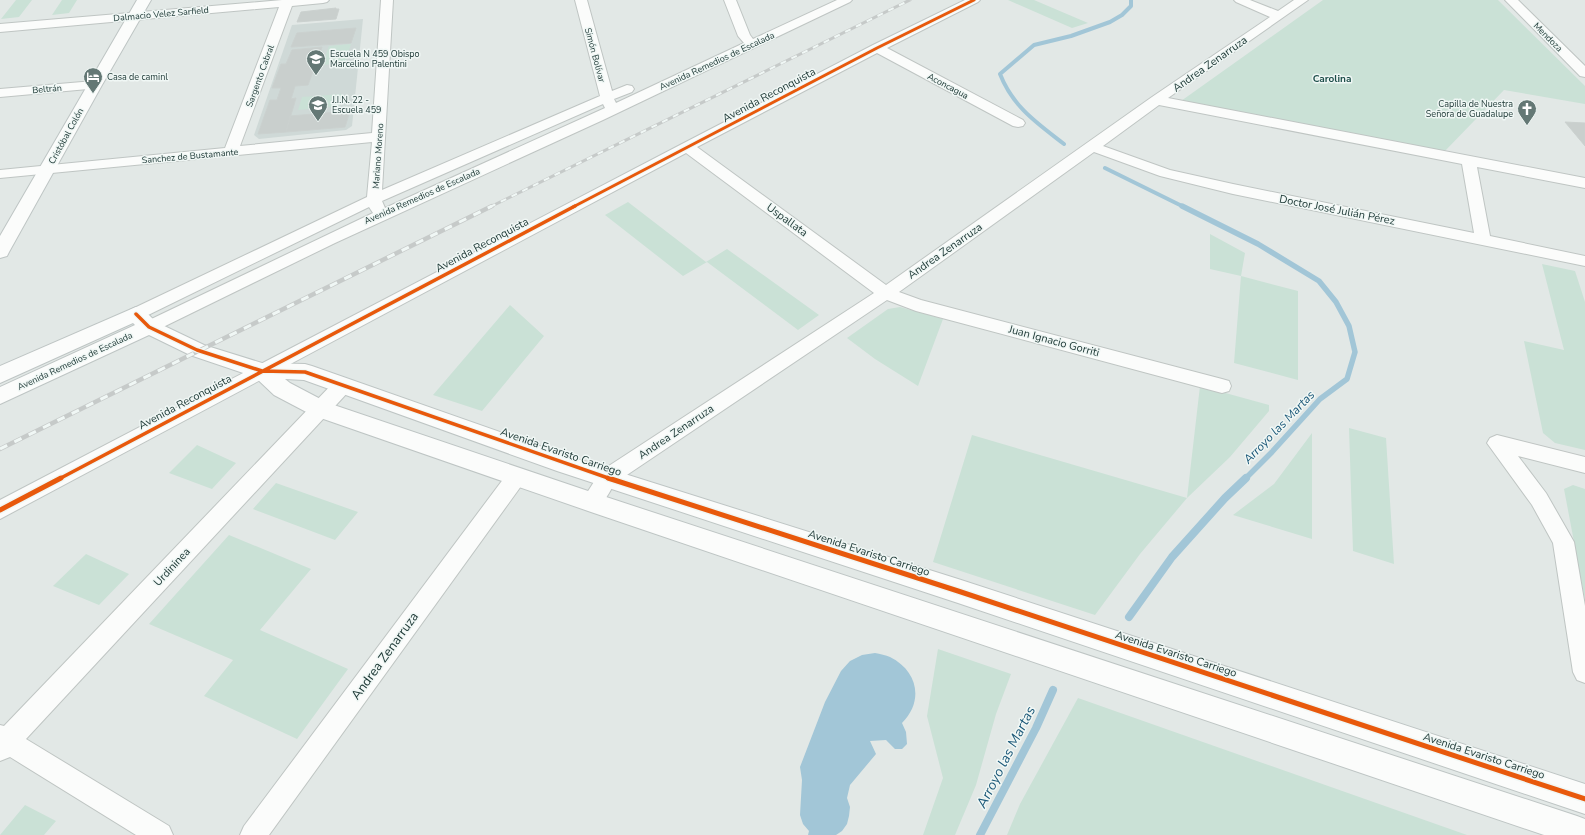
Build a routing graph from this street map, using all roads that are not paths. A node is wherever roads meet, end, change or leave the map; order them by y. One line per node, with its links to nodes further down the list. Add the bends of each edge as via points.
1 (144, 0): 13 (street, Cristóbal Colón)
2 (322, 0): 12 (street, Dalmacio Velez Sarfield)
3 (387, 0): 24 (street, Mariano Moreno)
4 (581, 0): 22 (street, Simón Bolívar)
5 (730, 0): 16 (street)
6 (817, 0): 16 (street, Avenida Remedios de Escalada)
7 (846, 0): 16 (street, Avenida Remedios de Escalada)
8 (974, 0): 17 (street, Avenida Reconquista)
9 (1240, 0): 14 (street)
10 (1302, 0): 14 (street, Andrea Zenarruza)
11 (1511, 0): 18 (street, Mendoza)
12 (287, 2): 13 (street, Dalmacio Velez Sarfield); 27 (street, Sargento Cabral)
13 (135, 16): 15 (street, Dalmacio Velez Sarfield); 19 (street, Cristóbal Colón)
14 (1279, 16): 21 (street, Andrea Zenarruza)
15 (0, 28)
16 (748, 40): 22 (street, Avenida Remedios de Escalada)
17 (877, 48): 23 (street, Aconcagua); 25 (street, Avenida Reconquista)
18 (1585, 73)
19 (94, 85): 20 (street, Beltrán); 29 (street, Cristóbal Colón)
20 (0, 93)
21 (1157, 100): 26 (street, Andrea Zenarruza); 28 (street)
22 (610, 104): 32 (street, Avenida Remedios de Escalada); 33 (street, Avenida Remedios de Escalada)
23 (1018, 123)
24 (379, 137): 27 (street, Sanchez de Bustamante); 32 (street, Mariano Moreno)
25 (687, 147): 37 (street, Uspallata); 39 (street, Avenida Reconquista)
26 (1092, 147): 34 (street, Doctor José Julián Pérez, via 1165,174); 37 (street, Andrea Zenarruza)
27 (231, 152): 29 (street, Sanchez de Bustamante)
28 (1469, 161): 31 (street); 34 (street)
29 (47, 169): 30 (street, Sanchez de Bustamante); 35 (street, Cristóbal Colón)
30 (0, 174)
31 (1585, 183)
32 (374, 199): 33 (street, Mariano Moreno); 38 (street, Avenida Remedios de Escalada, via 184,292)
33 (380, 216): 38 (street, Avenida Remedios de Escalada)
34 (1483, 239): 36 (street, Doctor José Julián Pérez)
35 (0, 252)
36 (1585, 261)
37 (886, 293): 42 (street, Juan Ignacio Gorriti, via 916,305); 47 (street, Andrea Zenarruza)
38 (142, 320): 39 (street, Avenida Evaristo Carriego, via 197,350); 40 (street, Avenida Remedios de Escalada); 43 (street, Avenida Remedios de Escalada)
39 (262, 371): 41 (street, Avenida Evaristo Carriego, via 305,372); 44 (street, Avenida Evaristo Carriego, via 282,389); 49 (street, Avenida Reconquista)
40 (0, 375)
41 (343, 385): 44 (street, Urdininea); 47 (street, Avenida Evaristo Carriego)
42 (1222, 386)
43 (0, 396)
44 (320, 409): 46 (street, Avenida Evaristo Carriego); 51 (street, Urdininea)
45 (1585, 465): 50 (street, via 1497,442 1539,498 1563,542)
46 (516, 476): 48 (street, Avenida Evaristo Carriego); 54 (street, Andrea Zenarruza)
47 (608, 477): 48 (street, Andrea Zenarruza); 52 (street, Avenida Evaristo Carriego)
48 (591, 502): 55 (street, Avenida Evaristo Carriego, via 1502,805)
49 (0, 510)
50 (1585, 672)
51 (2, 743): 53 (street)
52 (1585, 798)
53 (160, 835)
54 (253, 835)
55 (1585, 835)

